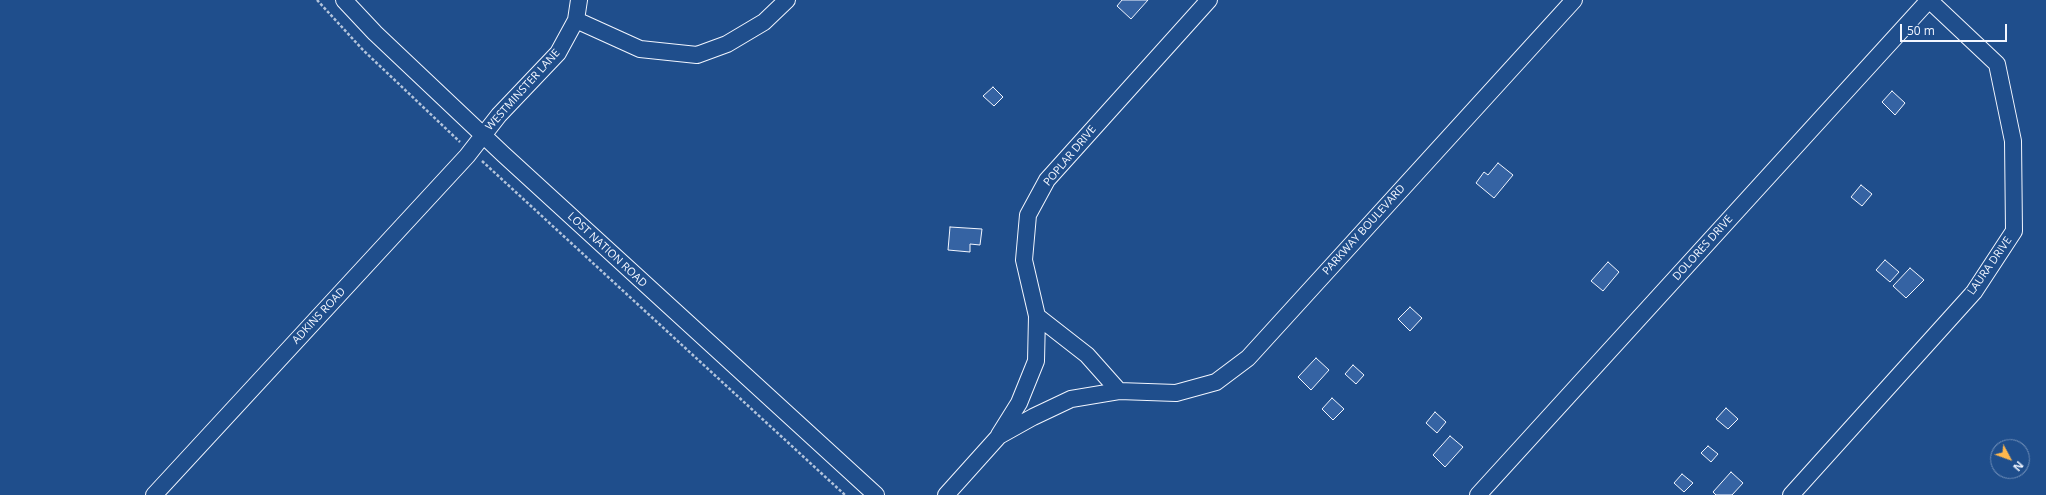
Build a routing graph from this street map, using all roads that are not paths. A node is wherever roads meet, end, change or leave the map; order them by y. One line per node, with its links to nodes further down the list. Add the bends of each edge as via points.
1 (344, 0): 8 (street, LOST NATION ROAD, via 375,33)
2 (579, 0): 7 (street, WESTMINSTER LANE)
3 (787, 0): 7 (street, via 764,22 727,44 697,55 640,49)
4 (1209, 0): 9 (street, POPLAR DRIVE, via 1047,180 1028,215 1024,260)
5 (1574, 0): 10 (street, PARKWAY BOULEVARD, via 1248,358 1216,382 1176,393)
6 (1929, 0): 15 (street, DOLORES DRIVE); 16 (street, LAURA DRIVE, via 1997,64 2014,141 2014,231 1974,292)
7 (576, 20): 8 (street, WESTMINSTER LANE, via 558,53)
8 (483, 135): 12 (street, ADKINS ROAD); 13 (street, LOST NATION ROAD)
9 (1037, 316): 10 (street, via 1087,355); 11 (street, POPLAR DRIVE, via 1036,361 1019,403)
10 (1119, 391): 11 (street, PARKWAY BOULEVARD, via 1071,399)
11 (999, 436): 14 (street, PARKWAY BOULEVARD)
12 (154, 495)
13 (876, 495)
14 (946, 495)
15 (1478, 495)
16 (1791, 495)

